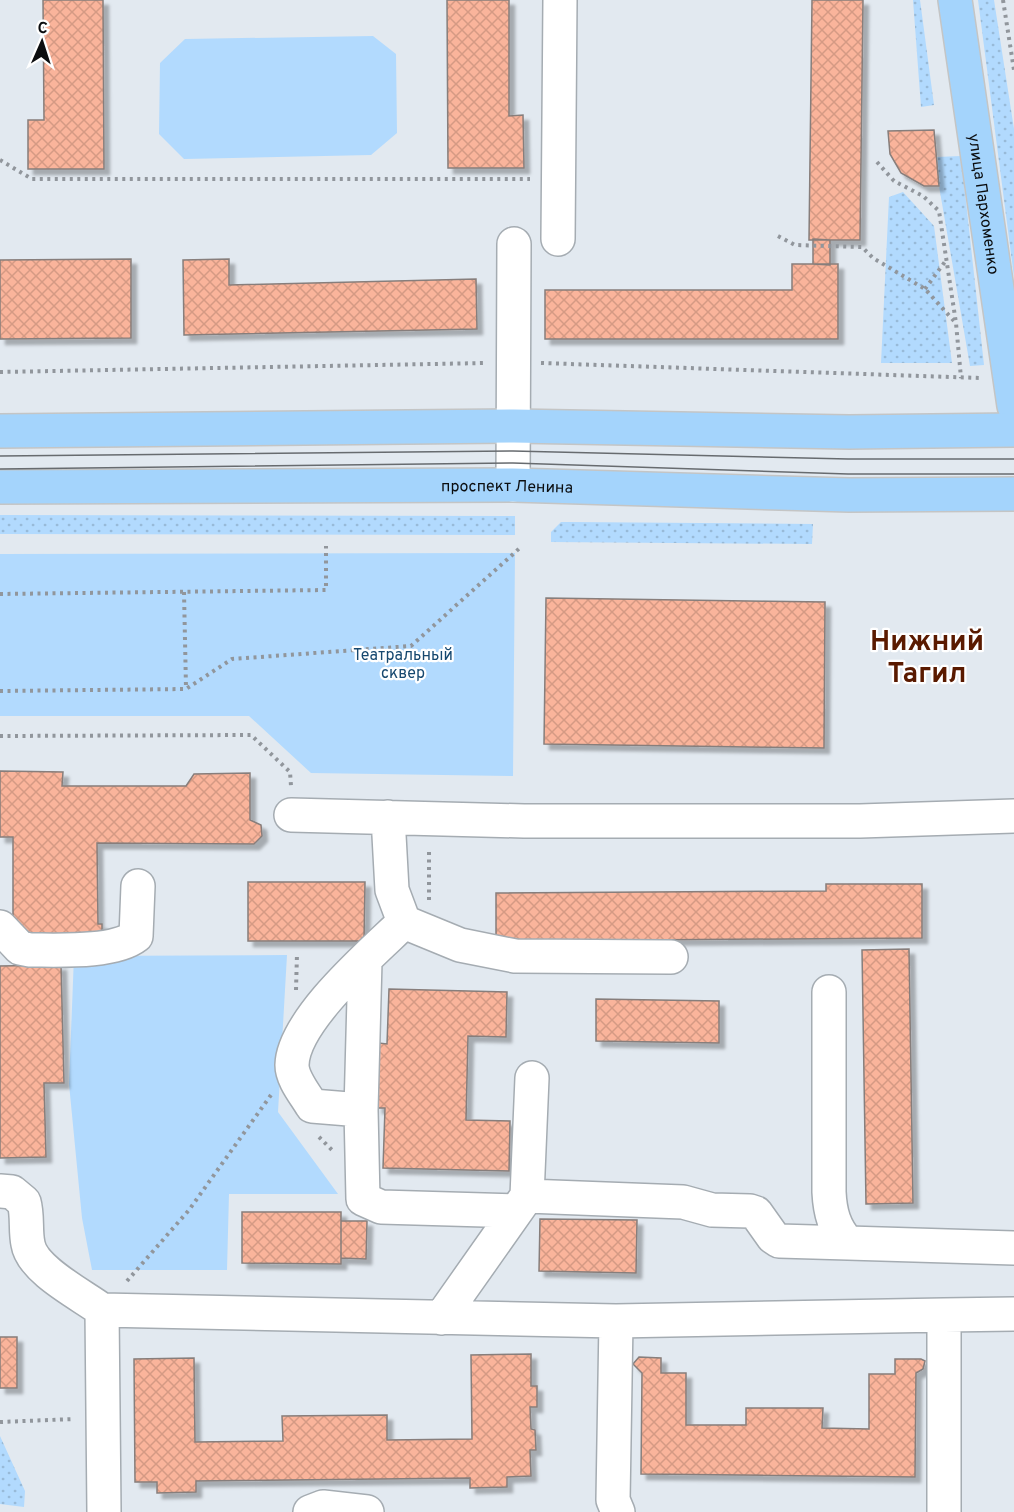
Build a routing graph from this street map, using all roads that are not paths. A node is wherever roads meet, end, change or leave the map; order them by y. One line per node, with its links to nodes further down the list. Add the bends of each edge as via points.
1 (560, 0): 3 (street)
2 (955, 0): 5 (main road, улица Пархоменко)
3 (558, 239)
4 (514, 244): 6 (street)
5 (1012, 392)
6 (514, 426): 7 (main road, via 849,432); 8 (main road); 9 (street)
7 (1014, 430)
8 (0, 431)
9 (513, 485): 10 (main road, проспект Ленина); 11 (main road, проспект Ленина, via 849,495)
10 (0, 487)
11 (1014, 494)
12 (291, 815): 14 (street)
13 (1014, 816): 14 (street, via 860,821)
14 (388, 817): 17 (street, via 392,890)
15 (138, 886): 16 (street, via 136,936 128,942 30,950 20,948)
16 (0, 927)
17 (416, 927): 18 (street, via 460,945 514,956); 19 (street)
18 (671, 957)
19 (365, 960): 22 (street); 22 (street, via 302,1034 292,1065 299,1087 312,1106)
20 (829, 992): 25 (street, via 830,1210 839,1234)
21 (532, 1078): 24 (street)
22 (361, 1110): 24 (street, via 363,1199 381,1207)
23 (0, 1191): 27 (street, via 12,1192 24,1202 28,1246 35,1260)
24 (521, 1203): 25 (street, via 683,1202 712,1210 750,1210 779,1241); 30 (street)
25 (848, 1243): 26 (street)
26 (1014, 1248)
27 (102, 1310): 30 (street); 32 (street)
28 (1014, 1314): 29 (street)
29 (944, 1315): 31 (street); 36 (street)
30 (441, 1318): 31 (street)
31 (616, 1322): 35 (street, via 613,1500)
32 (104, 1512)
33 (310, 1512): 34 (street, via 323,1507)
34 (367, 1512)
35 (618, 1512)
36 (944, 1512)

